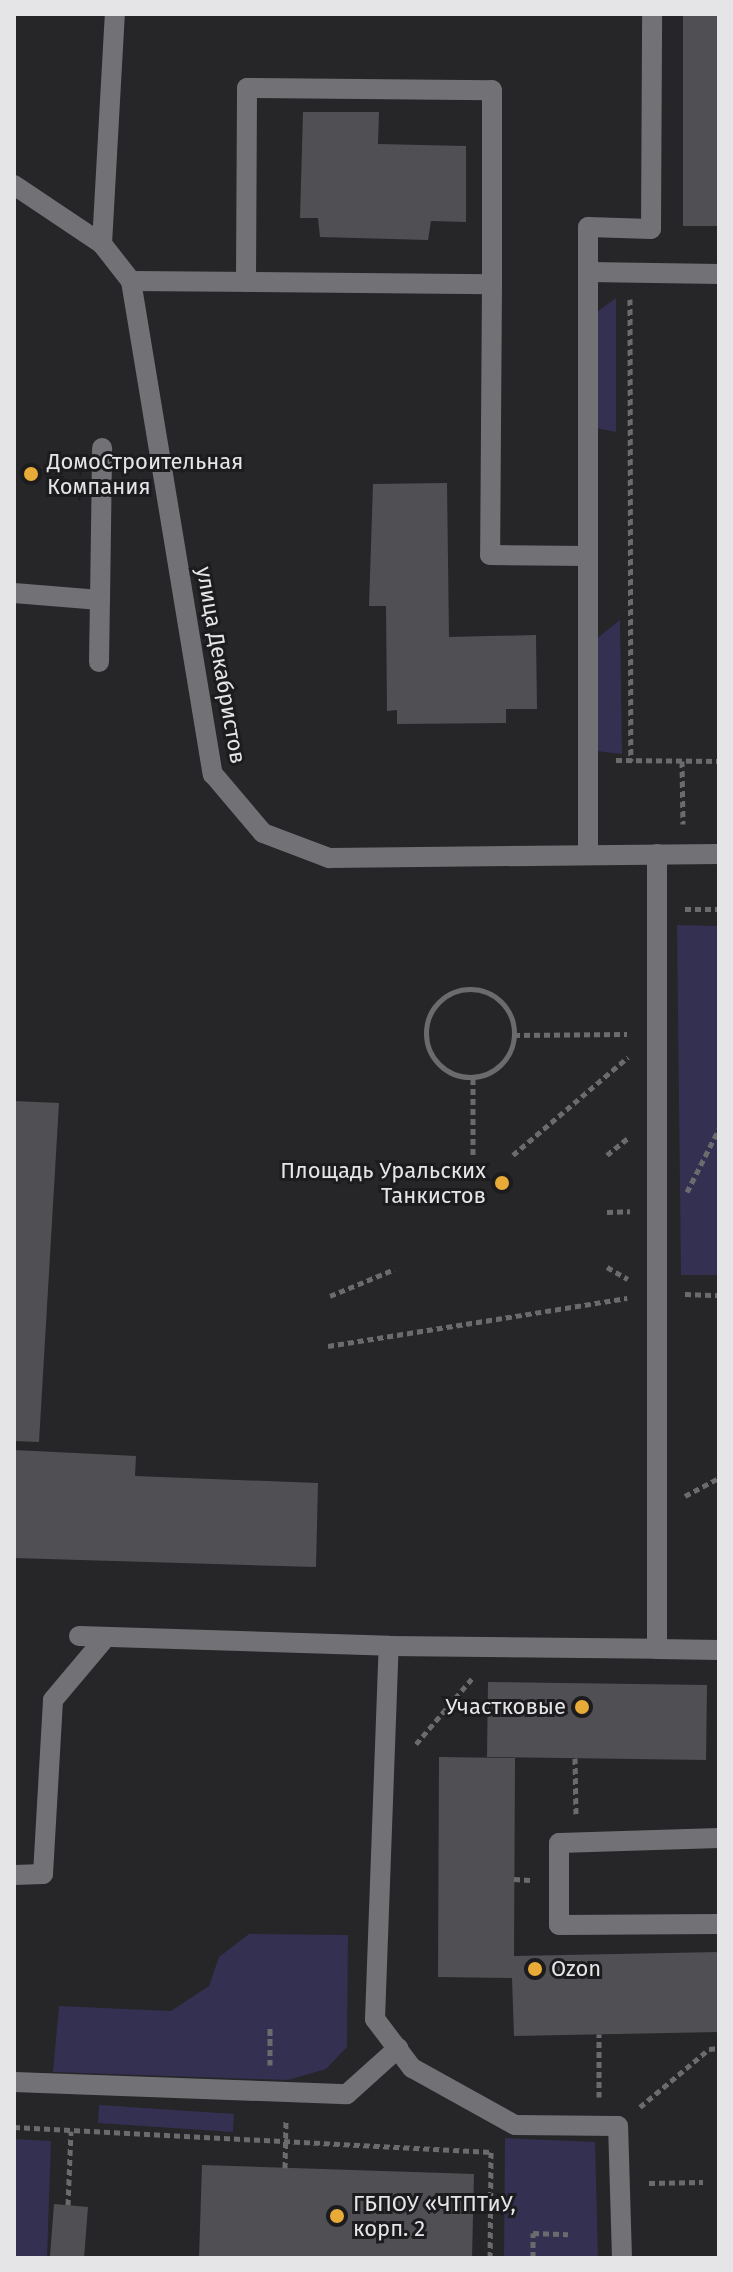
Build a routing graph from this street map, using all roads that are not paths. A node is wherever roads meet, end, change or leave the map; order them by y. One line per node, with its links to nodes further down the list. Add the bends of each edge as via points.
1 (115, 14): 4 (street)
2 (652, 14): 5 (street, via 651,229 588,227)
3 (14, 185): 4 (street, улица Декабристов)
4 (102, 244): 7 (street, улица Декабристов)
5 (588, 272): 6 (street); 11 (street)
6 (719, 274)
7 (131, 281): 8 (street); 15 (street, улица Декабристов, via 213,774 263,833 329,858)
8 (246, 282): 9 (street); 9 (street, via 247,88 492,90)
9 (492, 284): 11 (street, via 490,555)
10 (102, 448): 13 (street)
11 (588, 556): 15 (street)
12 (14, 593): 13 (street)
13 (100, 600): 14 (street)
14 (99, 662)
15 (588, 851): 16 (street, улица Декабристов)
16 (657, 854): 17 (street, улица Декабристов); 21 (street)
17 (719, 854)
18 (79, 1636): 19 (street)
19 (106, 1637): 20 (street); 24 (street, via 53,1700 43,1874)
20 (389, 1646): 21 (street); 26 (street, via 375,2019)
21 (657, 1649): 22 (street)
22 (719, 1650)
23 (719, 1838): 25 (street, via 559,1843 559,1925)
24 (14, 1875)
25 (719, 1924)
26 (398, 2048): 27 (street, via 347,2094); 28 (street, via 412,2068 515,2125 608,2126 620,2184)
27 (14, 2082)
28 (622, 2258)

